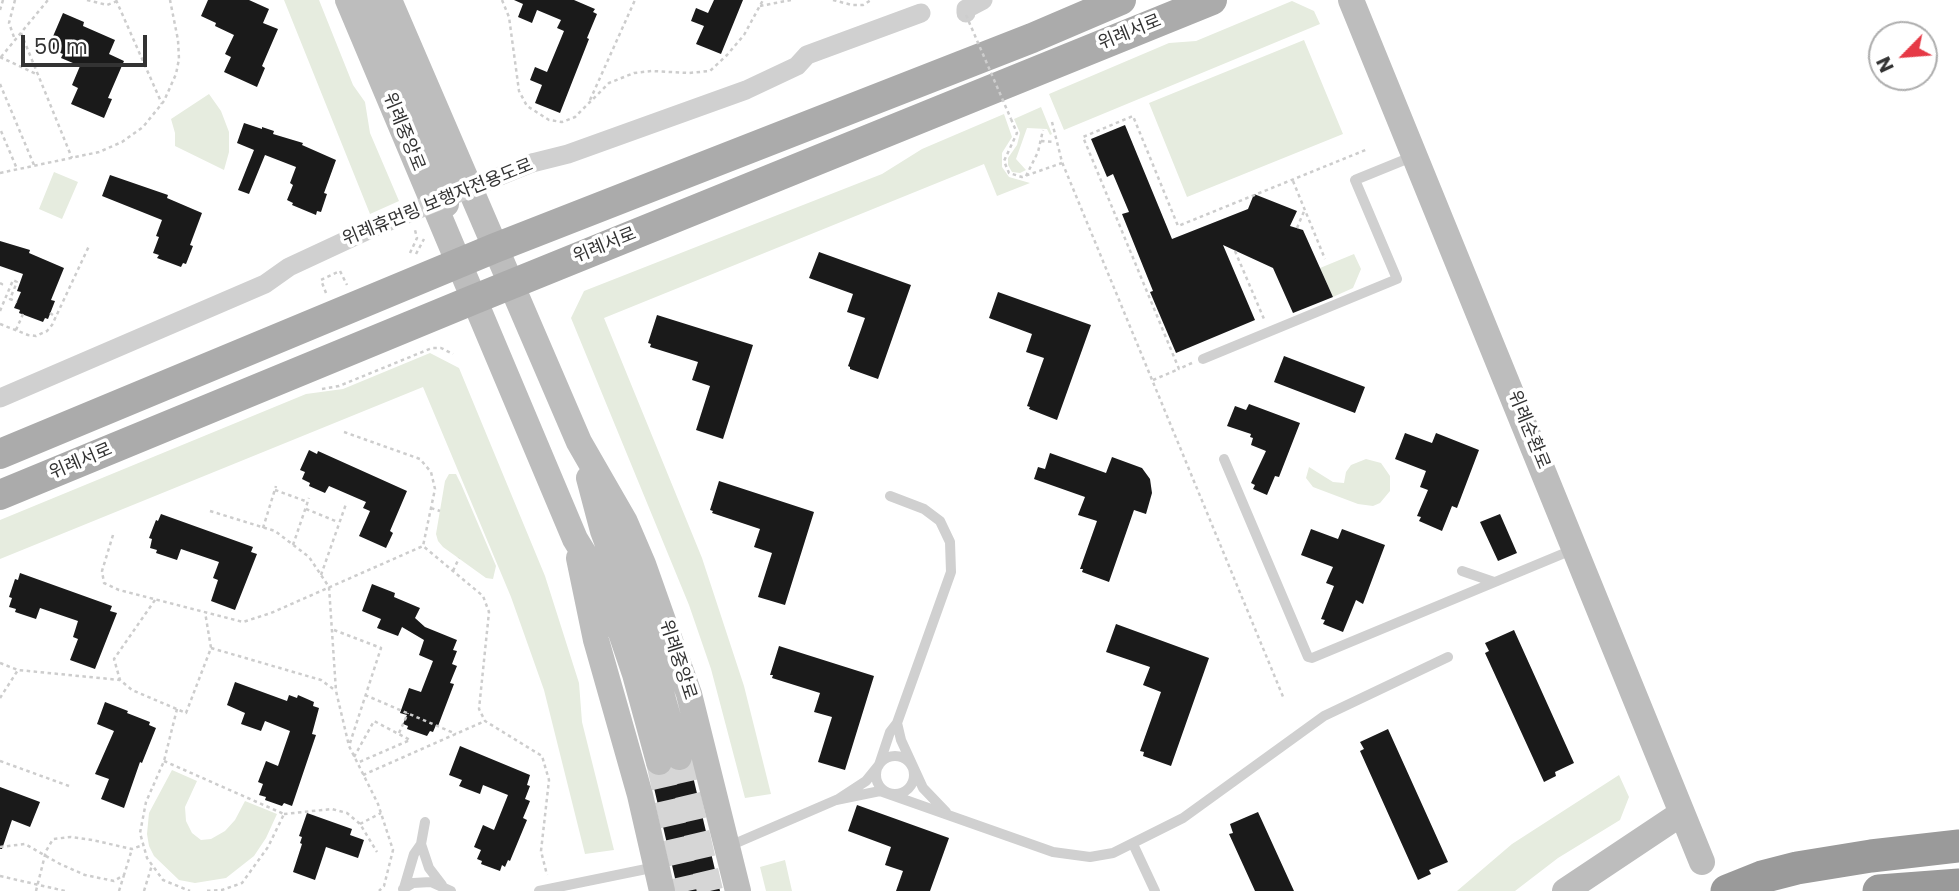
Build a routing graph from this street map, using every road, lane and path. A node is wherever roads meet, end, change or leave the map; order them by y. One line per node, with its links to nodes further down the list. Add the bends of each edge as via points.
1 (3, 0): 22 (path)
2 (15, 0): 26 (path, via 9,23)
3 (48, 0): 25 (path)
4 (87, 0): 5 (path, via 105,5)
5 (118, 0): 31 (path)
6 (170, 0): 31 (path, via 179,59)
7 (348, 0): 54 (main road, 위례중앙로)
8 (369, 0): 54 (main road, 위례중앙로, via 437,165)
9 (389, 0): 51 (main road, 위례중앙로)
10 (407, 0): 51 (main road, 위례중앙로, via 473,157)
11 (502, 0): 30 (path, via 509,17 519,91 527,106 549,120 562,122)
12 (635, 0): 30 (path)
13 (763, 0): 21 (path)
14 (791, 0): 21 (path)
15 (833, 0): 16 (path, via 852,5)
16 (871, 0)
17 (983, 0): 24 (street, via 966,9)
18 (1121, 0): 51 (main road, 위례서로)
19 (1212, 0): 57 (main road, 위례서로)
20 (1350, 0): 38 (main road, 위례순환로)
21 (760, 6): 30 (path, via 744,35 710,71 634,73 609,83)
22 (0, 10)
23 (921, 13): 72 (street, 위례휴먼링 보행자전용도로, bridge, via 807,55 797,66 746,90 532,163 374,227 289,267 265,284)
24 (966, 14): 44 (path, bridge, via 1017,133 1006,153 1005,168 1014,176)
25 (21, 33): 26 (path); 28 (path)
26 (15, 40): 27 (path)
27 (0, 57): 28 (path)
28 (38, 75): 39 (path)
29 (0, 84): 41 (path)
30 (589, 103)
31 (162, 104): 39 (path, via 143,127 122,142)
32 (1052, 122): 36 (path)
33 (1043, 130): 35 (path)
34 (1, 131): 42 (path)
35 (1041, 141): 36 (path); 44 (path)
36 (1057, 142): 40 (path)
37 (1368, 149): 47 (path)
38 (1415, 155): 68 (lane, via 1355,180 1397,279); 90 (main road, 위례순환로)
39 (72, 158): 41 (path)
40 (1062, 163): 44 (path); 71 (path)
41 (34, 165): 42 (path)
42 (17, 169): 43 (path)
43 (0, 173)
44 (1026, 176)
45 (1292, 180): 46 (path)
46 (1305, 209): 49 (path); 53 (path)
47 (1218, 210): 48 (path); 70 (path, via 1178,226 1133,116 1083,137)
48 (1222, 217)
49 (1297, 228)
50 (89, 246): 65 (path)
51 (495, 248): 54 (main road, 위례서로); 57 (main road, 위례중앙로)
52 (1235, 251): 68 (path)
53 (1325, 259)
54 (459, 264): 60 (main road, 위례중앙로); 75 (main road, 위례서로)
55 (328, 270): 56 (path)
56 (331, 275): 58 (path, via 340,271); 59 (path, via 321,280)
57 (510, 284): 60 (main road, 위례서로); 74 (main road, 위례중앙로)
58 (347, 285)
59 (326, 293)
60 (475, 299): 77 (main road, 위례서로); 87 (main road, 위례중앙로)
61 (17, 302): 62 (path, via 10,299 17,282 13,280)
62 (0, 311)
63 (50, 313): 65 (path)
64 (23, 314): 67 (path)
65 (57, 317): 67 (path, via 47,331 36,336)
66 (0, 324): 67 (path)
67 (16, 330)
68 (1269, 332): 69 (lane)
69 (1203, 359): 70 (path)
70 (1179, 369): 71 (path)
71 (1152, 380): 108 (path)
72 (0, 398)
73 (344, 432): 80 (path, via 420,459 434,479)
74 (579, 442): 87 (main road, 위례중앙로, via 603,531 654,667 669,760 607,591); 137 (main road, 위례중앙로, via 625,522 666,623 689,694)
75 (0, 454)
76 (1224, 459): 95 (lane, via 1312,659)
77 (0, 495)
78 (890, 496): 112 (lane, via 935,517 952,550 947,586)
79 (346, 503): 84 (path)
80 (431, 508): 83 (path); 89 (path)
81 (306, 509): 84 (path); 85 (path, via 309,500 276,488); 88 (path)
82 (210, 511): 85 (path)
83 (440, 511)
84 (340, 523): 94 (path)
85 (263, 527): 88 (path)
86 (113, 535): 97 (path, via 102,571 104,583)
87 (575, 539): 145 (main road, 위례중앙로, via 596,640)
88 (293, 545): 94 (path, via 309,557)
89 (423, 546): 92 (path); 96 (path)
90 (1576, 548): 95 (lane); 128 (main road, 위례순환로)
91 (459, 558): 92 (path)
92 (453, 571): 111 (path, via 483,596 489,612 480,709)
93 (1462, 571): 95 (lane)
94 (320, 575): 96 (path)
95 (1494, 582)
96 (329, 587): 98 (path, via 243,622); 99 (path)
97 (155, 600): 98 (path); 104 (path, via 114,659)
98 (205, 612): 100 (path)
99 (332, 629): 105 (path); 106 (path, via 381,648)
100 (211, 648): 105 (path, via 321,680); 109 (path, via 186,713)
101 (1448, 657): 133 (lane, via 1324,716 1184,818)
102 (0, 663): 103 (path)
103 (18, 670): 104 (path); 107 (path)
104 (120, 680): 109 (path)
105 (336, 691): 115 (path)
106 (365, 695): 110 (path); 115 (path)
107 (0, 698)
108 (1284, 699)
109 (177, 709): 118 (path)
110 (408, 713): 113 (path); 114 (path)
111 (485, 721): 114 (path); 149 (path, via 542,756 549,780 541,851)
112 (897, 723): 120 (lane); 121 (lane)
113 (399, 734): 116 (path, via 374,721); 119 (path, via 410,740)
114 (456, 734): 122 (path)
115 (349, 746): 116 (path)
116 (354, 757): 119 (path)
117 (0, 761): 123 (path)
118 (164, 761): 129 (path); 134 (path, via 146,802 140,833)
119 (357, 763): 122 (path)
120 (879, 765): 121 (lane, via 895,756); 124 (lane, via 878,784); 125 (lane, via 866,781)
121 (911, 765): 124 (lane, via 913,783 905,792); 126 (lane, via 928,795)
122 (363, 775): 127 (path)
123 (69, 786)
124 (892, 794): 125 (lane, via 874,790); 126 (lane)
125 (836, 800): 137 (lane)
126 (946, 812): 133 (lane, via 1067,855 1102,856)
127 (381, 813): 131 (path); 157 (path, via 393,849)
128 (1682, 813): 141 (main road, 위례순환로); 161 (main road)
129 (284, 814): 131 (path, via 332,809 347,813); 156 (path, via 242,883)
130 (425, 822): 132 (lane)
131 (360, 824): 139 (path)
132 (421, 844): 148 (lane, via 429,868); 150 (lane)
133 (1133, 844): 160 (lane)
134 (144, 845): 138 (path); 142 (path)
135 (1959, 846): 162 (highway, via 1797,868)
136 (0, 847): 140 (path, via 25,844)
137 (727, 847): 159 (main road, 위례중앙로)
138 (132, 849): 140 (path, via 53,839); 143 (path)
139 (377, 852)
140 (45, 855): 143 (path, via 85,874 114,881); 146 (path)
141 (1702, 862)
142 (152, 865): 154 (path); 155 (path, via 163,880)
143 (124, 875): 153 (path)
144 (0, 876): 146 (path)
145 (660, 879): 149 (lane)
146 (38, 885): 151 (path); 152 (path)
147 (1959, 885): 163 (highway)
148 (447, 888): 150 (lane, via 431,882 413,883)
149 (551, 888): 158 (lane)
150 (402, 890)
151 (37, 891)
152 (65, 891)
153 (119, 891)
154 (144, 891)
155 (190, 891)
156 (204, 891)
157 (379, 891)
158 (539, 891)
159 (738, 891)
160 (1155, 891)
161 (1565, 891)
162 (1727, 891)
163 (1879, 891)

